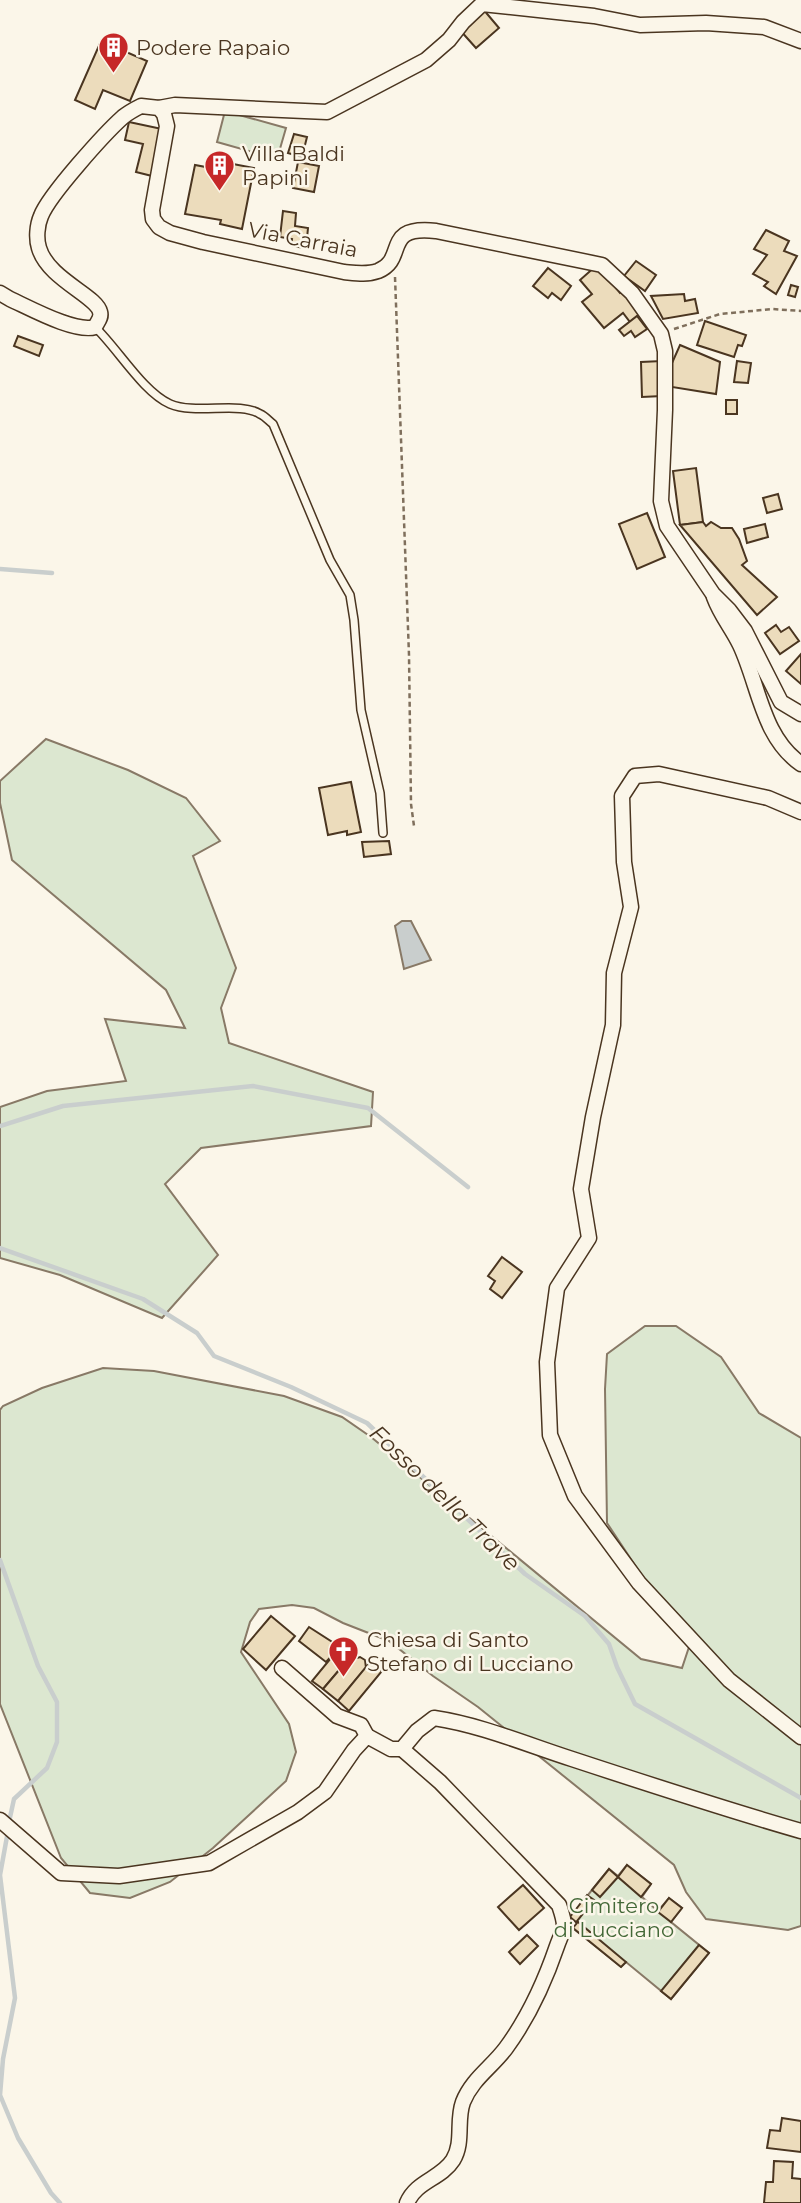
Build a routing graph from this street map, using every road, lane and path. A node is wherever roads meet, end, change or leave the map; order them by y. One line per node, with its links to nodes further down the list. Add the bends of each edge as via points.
1 (801, 41): 2 (street, via 764,27 640,25 482,4 426,60 327,111)
2 (159, 108): 3 (street, Via Carraia, via 167,126 152,209 159,227 188,239 344,272 380,270); 6 (street, via 141,106 124,116 59,188 41,215 38,247 54,272 94,302 100,311)
3 (389, 262): 7 (street, via 400,240 417,229 602,265 632,293); 12 (path, via 396,285)
4 (0, 293): 6 (street, via 74,326)
5 (801, 311): 7 (path, via 720,314)
6 (95, 327): 13 (lane, via 152,393 172,404 259,412 273,424 330,560 350,595 361,710 380,793)
7 (661, 334): 8 (street, via 665,410 660,501 667,526)
8 (713, 594): 9 (street, via 745,631 782,702); 10 (street, via 740,645 768,724)
9 (801, 714)
10 (801, 764)
11 (801, 812): 16 (street, via 768,799 659,774 635,776 622,796 631,907 614,973 613,1025 582,1189 589,1238 557,1288 547,1362 550,1436 575,1496 639,1583 729,1680)
12 (414, 826)
13 (383, 833)
14 (282, 1668): 15 (street, via 337,1716 361,1725)
15 (367, 1736): 17 (street, via 391,1749); 18 (street, via 325,1793 209,1863 120,1876 61,1873)
16 (801, 1737)
17 (402, 1749): 19 (street, via 435,1718 450,1721); 20 (street, via 559,1905 564,1926 530,2007 505,2049 480,2074 463,2103 455,2157 446,2169 419,2185)
18 (0, 1819)
19 (801, 1831)
20 (407, 2203)

